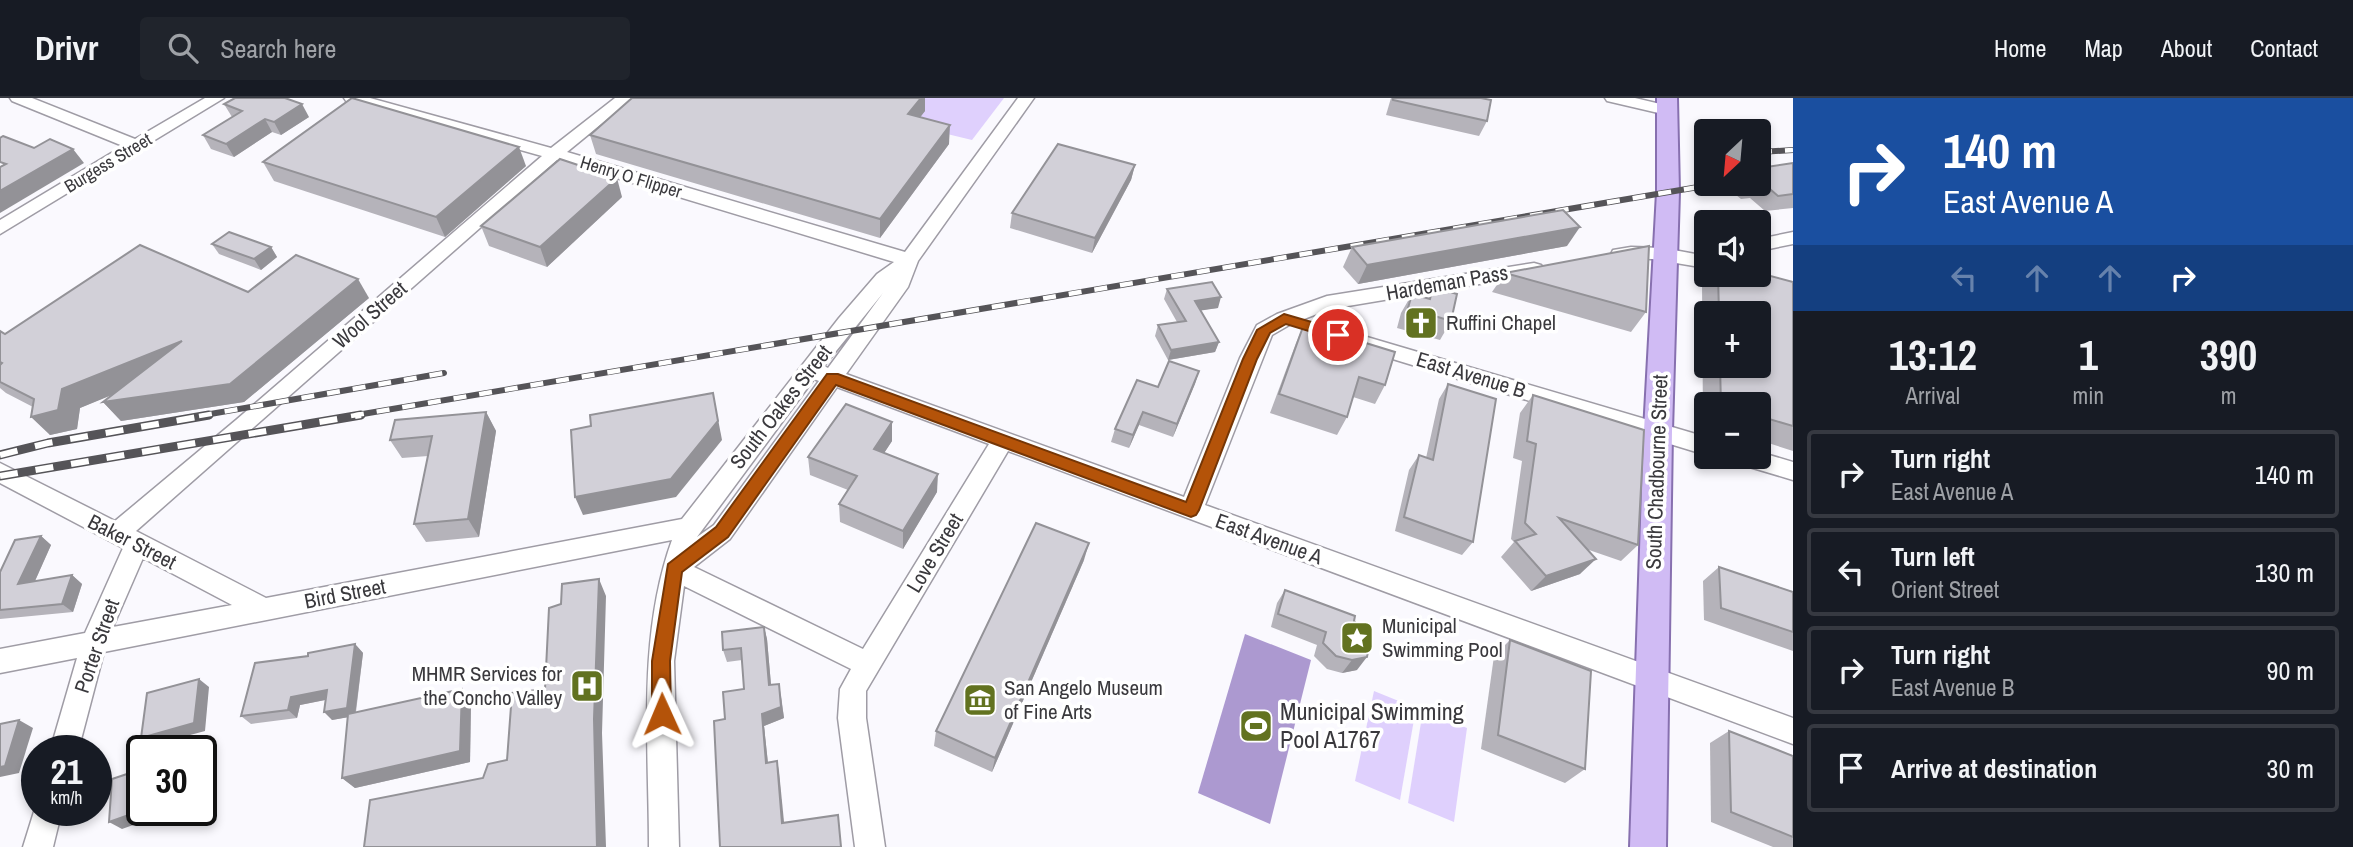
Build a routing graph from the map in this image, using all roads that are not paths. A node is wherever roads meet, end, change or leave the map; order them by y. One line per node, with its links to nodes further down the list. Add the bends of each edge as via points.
1 (18, 98): 8 (street)
2 (216, 98): 8 (street, Burgess Street)
3 (352, 98): 9 (street, Henry O Flipper)
4 (625, 98): 9 (street, Wool Street)
5 (1026, 98): 15 (street, South Oakes Street)
6 (1613, 98): 7 (street)
7 (1667, 104): 13 (main road, South Chadbourne Street)
8 (137, 146): 10 (street, Burgess Street)
9 (554, 154): 15 (street, Henry O Flipper); 31 (street, Wool Street, via 244,426)
10 (0, 228)
11 (1793, 238): 12 (street)
12 (1771, 243)
13 (1665, 254): 14 (street, via 1634,252); 16 (street); 23 (main road, South Chadbourne Street)
14 (1594, 258)
15 (909, 260): 21 (street, South Oakes Street, via 884,279); 22 (street, South Oakes Street, via 901,282)
16 (1694, 260)
17 (1554, 265): 18 (street, Hardeman Pass, via 1327,303)
18 (1284, 319): 19 (street); 29 (street, Hardeman Pass, via 1264,330)
19 (1311, 327)
20 (1351, 339): 23 (street, East Avenue B)
21 (809, 369): 22 (street, East Avenue A); 30 (street, South Oakes Street)
22 (833, 378): 24 (street, East Avenue A); 32 (street, South Oakes Street, via 722,532)
23 (1658, 432): 25 (street, East Avenue B); 37 (main road, South Chadbourne Street)
24 (1003, 441): 29 (street, East Avenue A); 36 (street, Love Street)
25 (1694, 442)
26 (1771, 465): 27 (street)
27 (1793, 471)
28 (0, 472): 31 (street, Baker Street)
29 (1191, 510): 37 (street, East Avenue A)
30 (689, 527): 32 (street, South Oakes Street); 33 (street, Bird Street)
31 (126, 539): 33 (street, Baker Street); 34 (street, Porter Street)
32 (674, 569): 36 (street); 42 (street, South Oakes Street, via 661,661)
33 (265, 610): 34 (street, Bird Street)
34 (94, 642): 35 (street, Bird Street); 39 (street, Porter Street)
35 (0, 661)
36 (868, 664): 43 (street, Love Street, via 853,689 852,718)
37 (1651, 680): 38 (street, East Avenue A); 44 (main road, South Chadbourne Street)
38 (1793, 731)
39 (68, 735)
40 (44, 826): 41 (street)
41 (38, 847)
42 (664, 847)
43 (870, 847)
44 (1648, 847)

